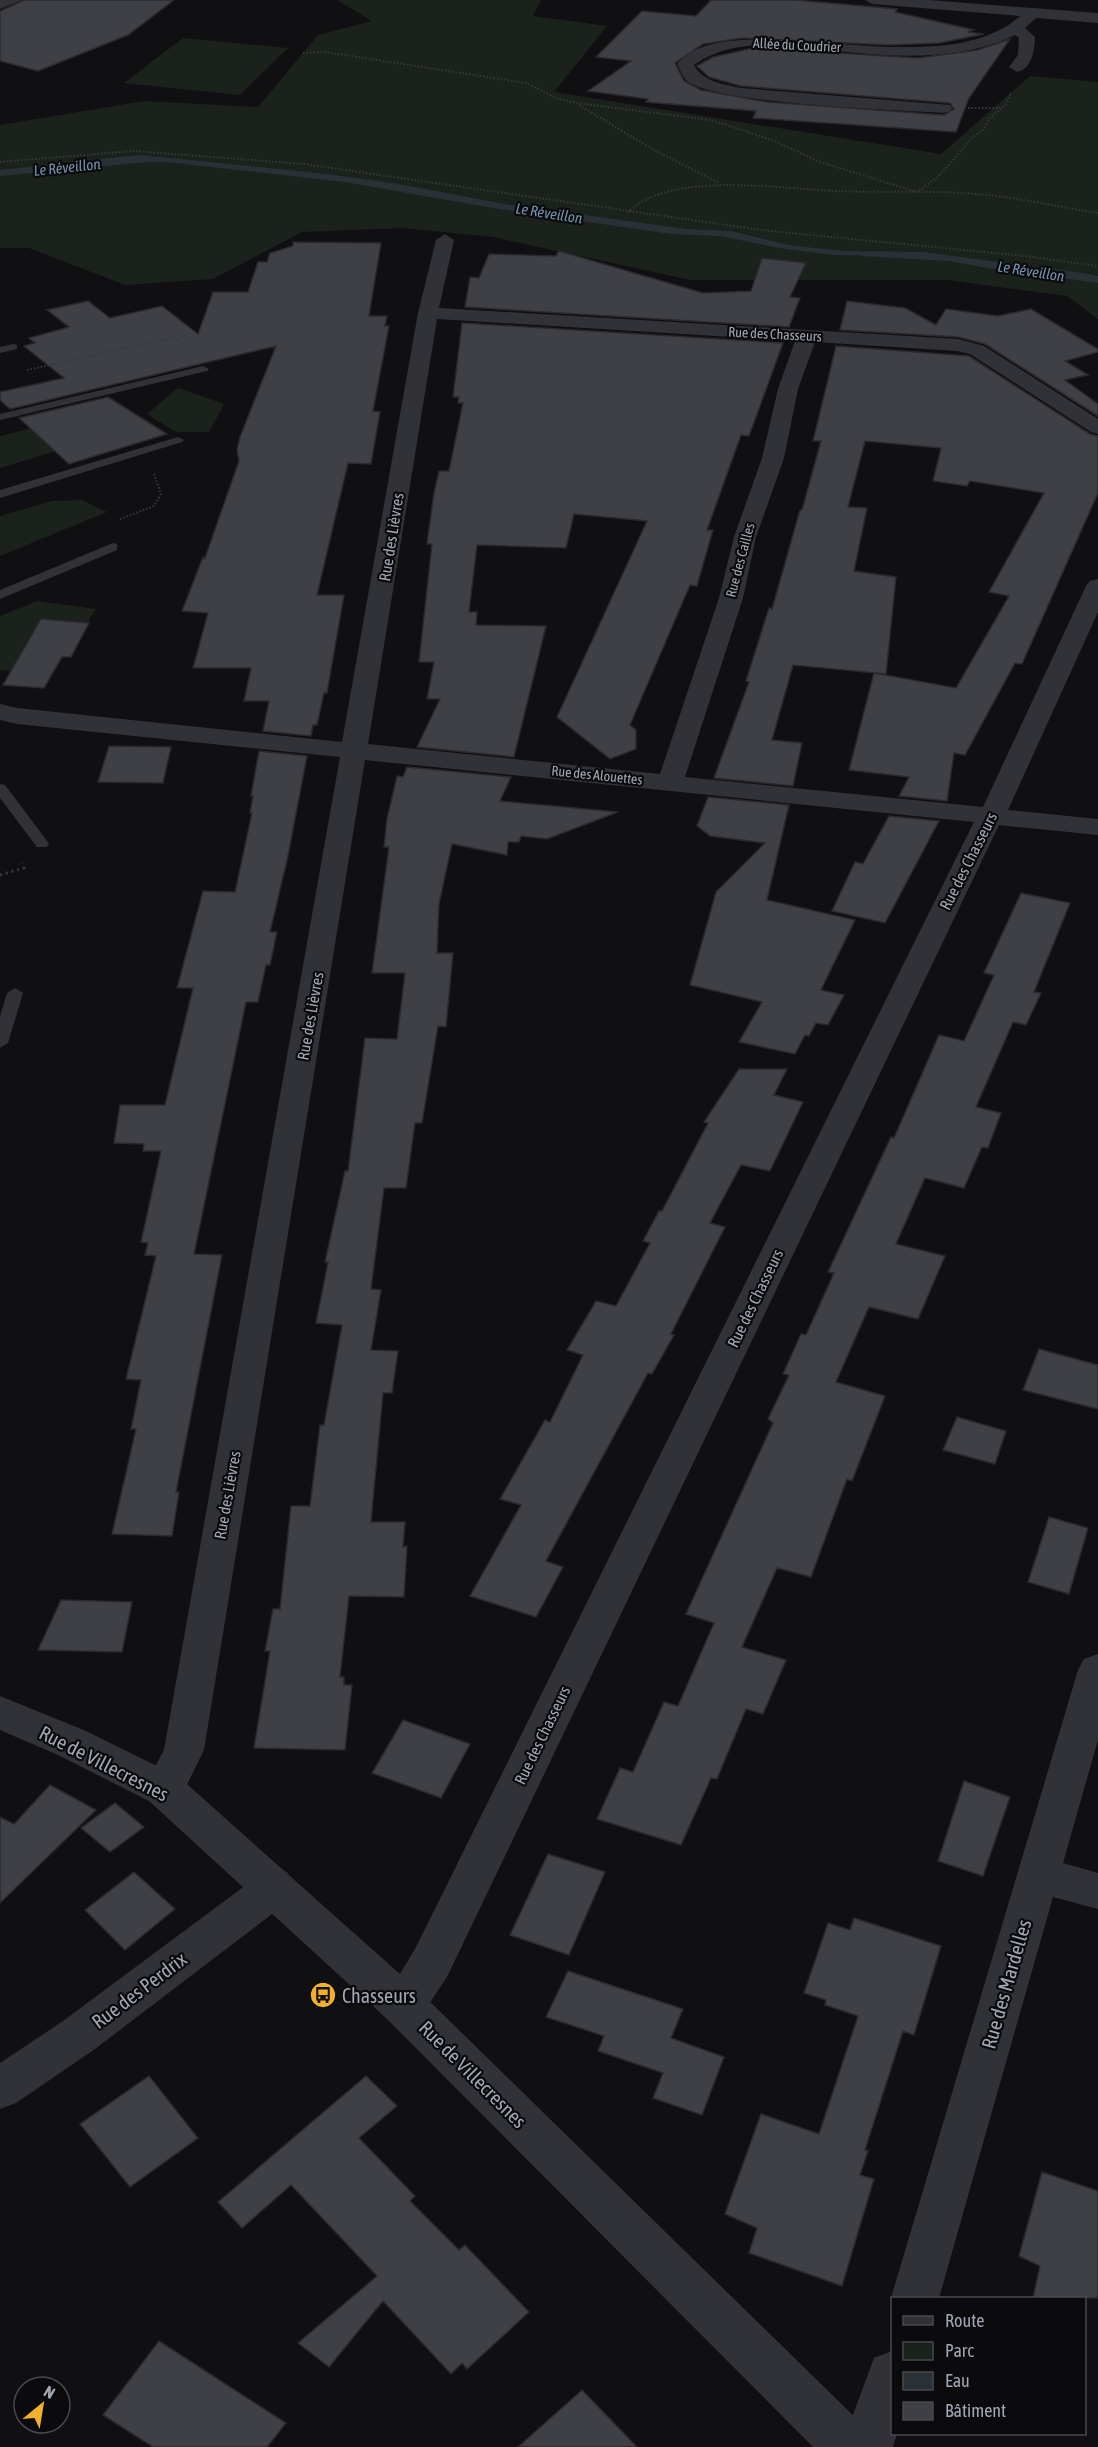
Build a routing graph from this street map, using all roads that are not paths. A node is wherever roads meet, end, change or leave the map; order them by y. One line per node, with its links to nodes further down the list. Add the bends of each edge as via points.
1 (15, 0): 4 (street)
2 (872, 0): 5 (street)
3 (1061, 0): 6 (street)
4 (0, 5)
5 (1032, 14): 6 (street); 8 (street, Allée du Coudrier)
6 (1049, 15): 7 (street)
7 (1098, 18)
8 (1015, 27): 9 (street, via 1027,37 1026,55); 10 (street, Allée du Coudrier, via 978,42 931,49 745,42 699,52 685,64 692,77 705,84 741,93)
9 (1017, 67)
10 (944, 108)
11 (445, 240): 12 (street, Rue des Lièvres)
12 (428, 313): 13 (street, Rue des Chasseurs); 25 (street, Rue des Lièvres)
13 (807, 336): 18 (street, Rue des Chasseurs, via 958,345 977,350); 26 (street, Rue des Cailles, via 788,389 773,458)
14 (13, 347): 15 (lane)
15 (0, 350)
16 (203, 369): 17 (lane)
17 (0, 417)
18 (1098, 428)
19 (178, 440): 20 (lane)
20 (0, 494)
21 (113, 547): 23 (lane)
22 (1098, 586): 28 (street, Rue des Chasseurs)
23 (0, 595)
24 (0, 712): 25 (street, Rue des Alouettes)
25 (355, 750): 26 (street, Rue des Alouettes); 35 (street, Rue des Lièvres, via 184,1750)
26 (670, 783): 28 (street, Rue des Alouettes)
27 (0, 789): 30 (lane)
28 (992, 816): 29 (street, Rue des Alouettes); 39 (street, Rue des Chasseurs, via 431,1963)
29 (1098, 827)
30 (42, 844)
31 (15, 993): 32 (lane)
32 (0, 1043)
33 (1098, 1670): 36 (street, Rue des Mardelles)
34 (0, 1712): 35 (street, Rue de Villecresnes)
35 (164, 1789): 37 (street, Rue de Villecresnes)
36 (1038, 1874): 38 (street); 41 (street, Rue des Mardelles)
37 (272, 1885): 39 (street, Rue de Villecresnes); 40 (street, Rue des Perdrix, via 79,2035)
38 (1098, 1891)
39 (403, 2005): 43 (street, Rue de Villecresnes)
40 (0, 2088)
41 (915, 2297)
42 (891, 2379): 44 (street)
43 (849, 2447)
44 (867, 2447)

